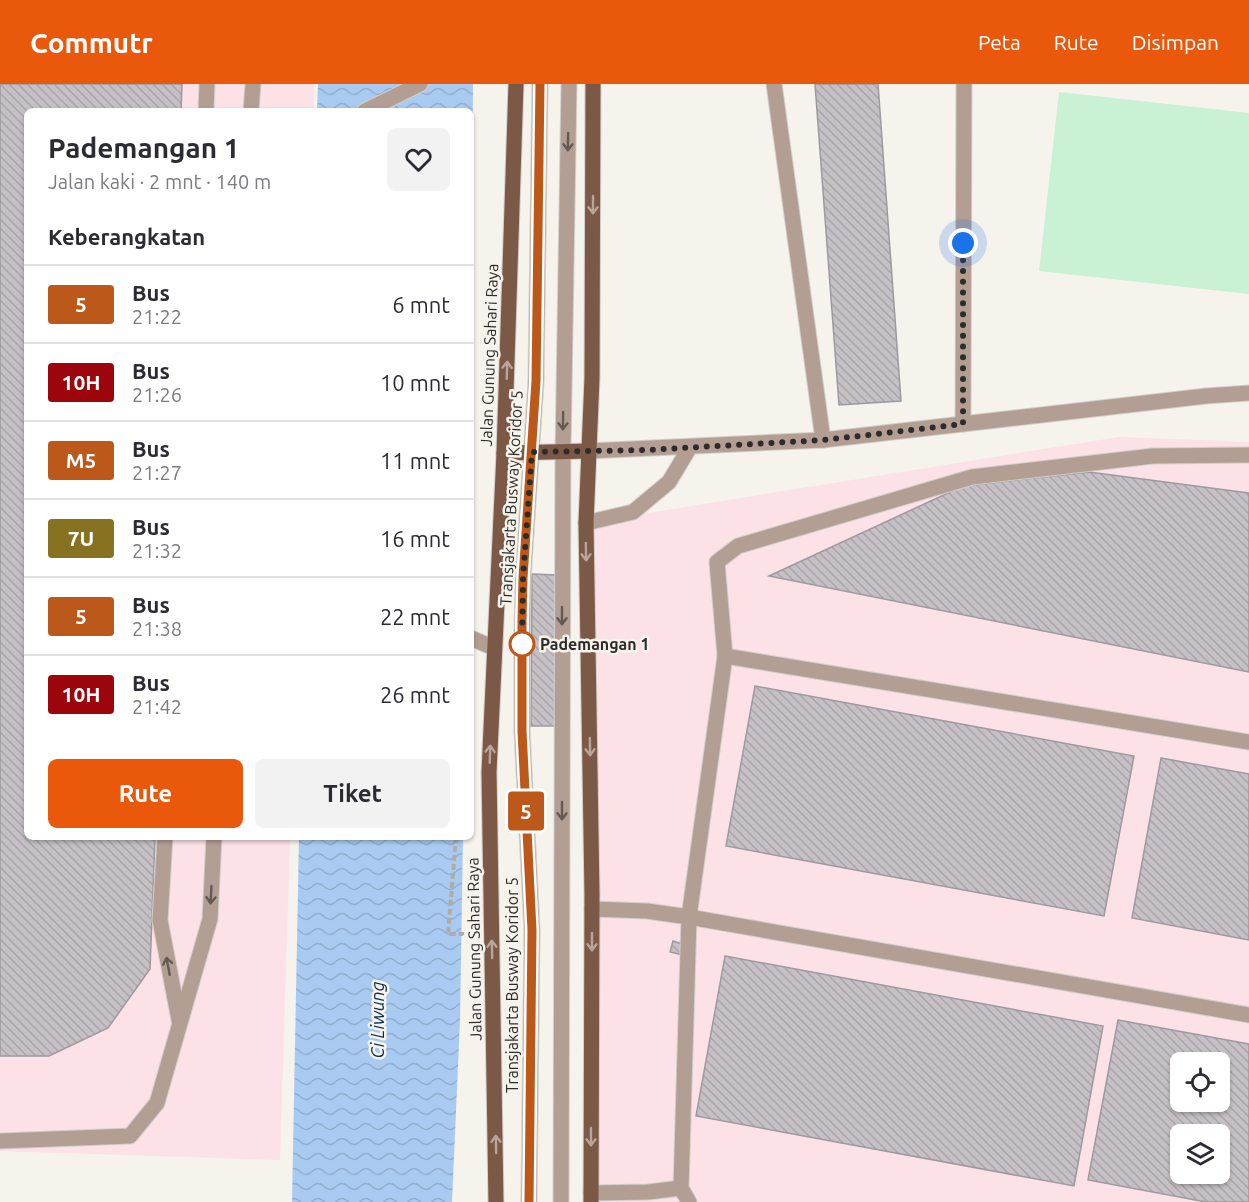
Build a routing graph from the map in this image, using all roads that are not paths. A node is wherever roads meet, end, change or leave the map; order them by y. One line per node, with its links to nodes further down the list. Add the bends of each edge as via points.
1 (207, 84): 10 (lane)
2 (253, 84): 11 (lane)
3 (420, 84): 12 (lane)
4 (516, 84): 20 (main road, Jalan Gunung Sahari Raya, one-way to 4)
5 (540, 84): 18 (lane, Transjakarta Busway Koridor 5)
6 (569, 84): 17 (lane, one-way to 17)
7 (593, 84): 19 (main road, one-way to 19)
8 (774, 84): 15 (lane)
9 (964, 84): 14 (lane)
10 (206, 108)
11 (251, 108)
12 (370, 108)
13 (1249, 393): 14 (lane)
14 (963, 424): 15 (lane)
15 (824, 440): 16 (lane)
16 (690, 447): 19 (lane); 22 (lane, via 669,482 633,512)
17 (562, 451): 18 (main road); 19 (main road); 38 (lane, one-way to 38)
18 (532, 452): 20 (main road); 37 (lane, Transjakarta Busway Koridor 5, via 523,578 522,663 532,930)
19 (588, 452): 22 (main road)
20 (504, 453): 24 (main road, Jalan Gunung Sahari Raya)
21 (1249, 455): 25 (lane, via 1153,456 972,477 738,546 717,561)
22 (586, 523): 29 (main road, one-way to 29)
23 (474, 640): 24 (lane)
24 (494, 648): 36 (main road, Jalan Gunung Sahari Raya, one-way to 24, via 489,772)
25 (725, 656): 26 (lane); 30 (lane)
26 (1249, 742)
27 (165, 840): 32 (lane, one-way to 27, via 160,920)
28 (214, 840): 32 (lane, one-way to 32, via 210,919)
29 (592, 909): 30 (lane); 35 (main road, one-way to 35)
30 (690, 917): 31 (lane); 34 (lane)
31 (1249, 1016)
32 (179, 1023): 33 (lane, via 157,1103 130,1136)
33 (0, 1141)
34 (685, 1195): 35 (lane, via 648,1192)
35 (591, 1197)
36 (496, 1202)
37 (529, 1202)
38 (561, 1202)

